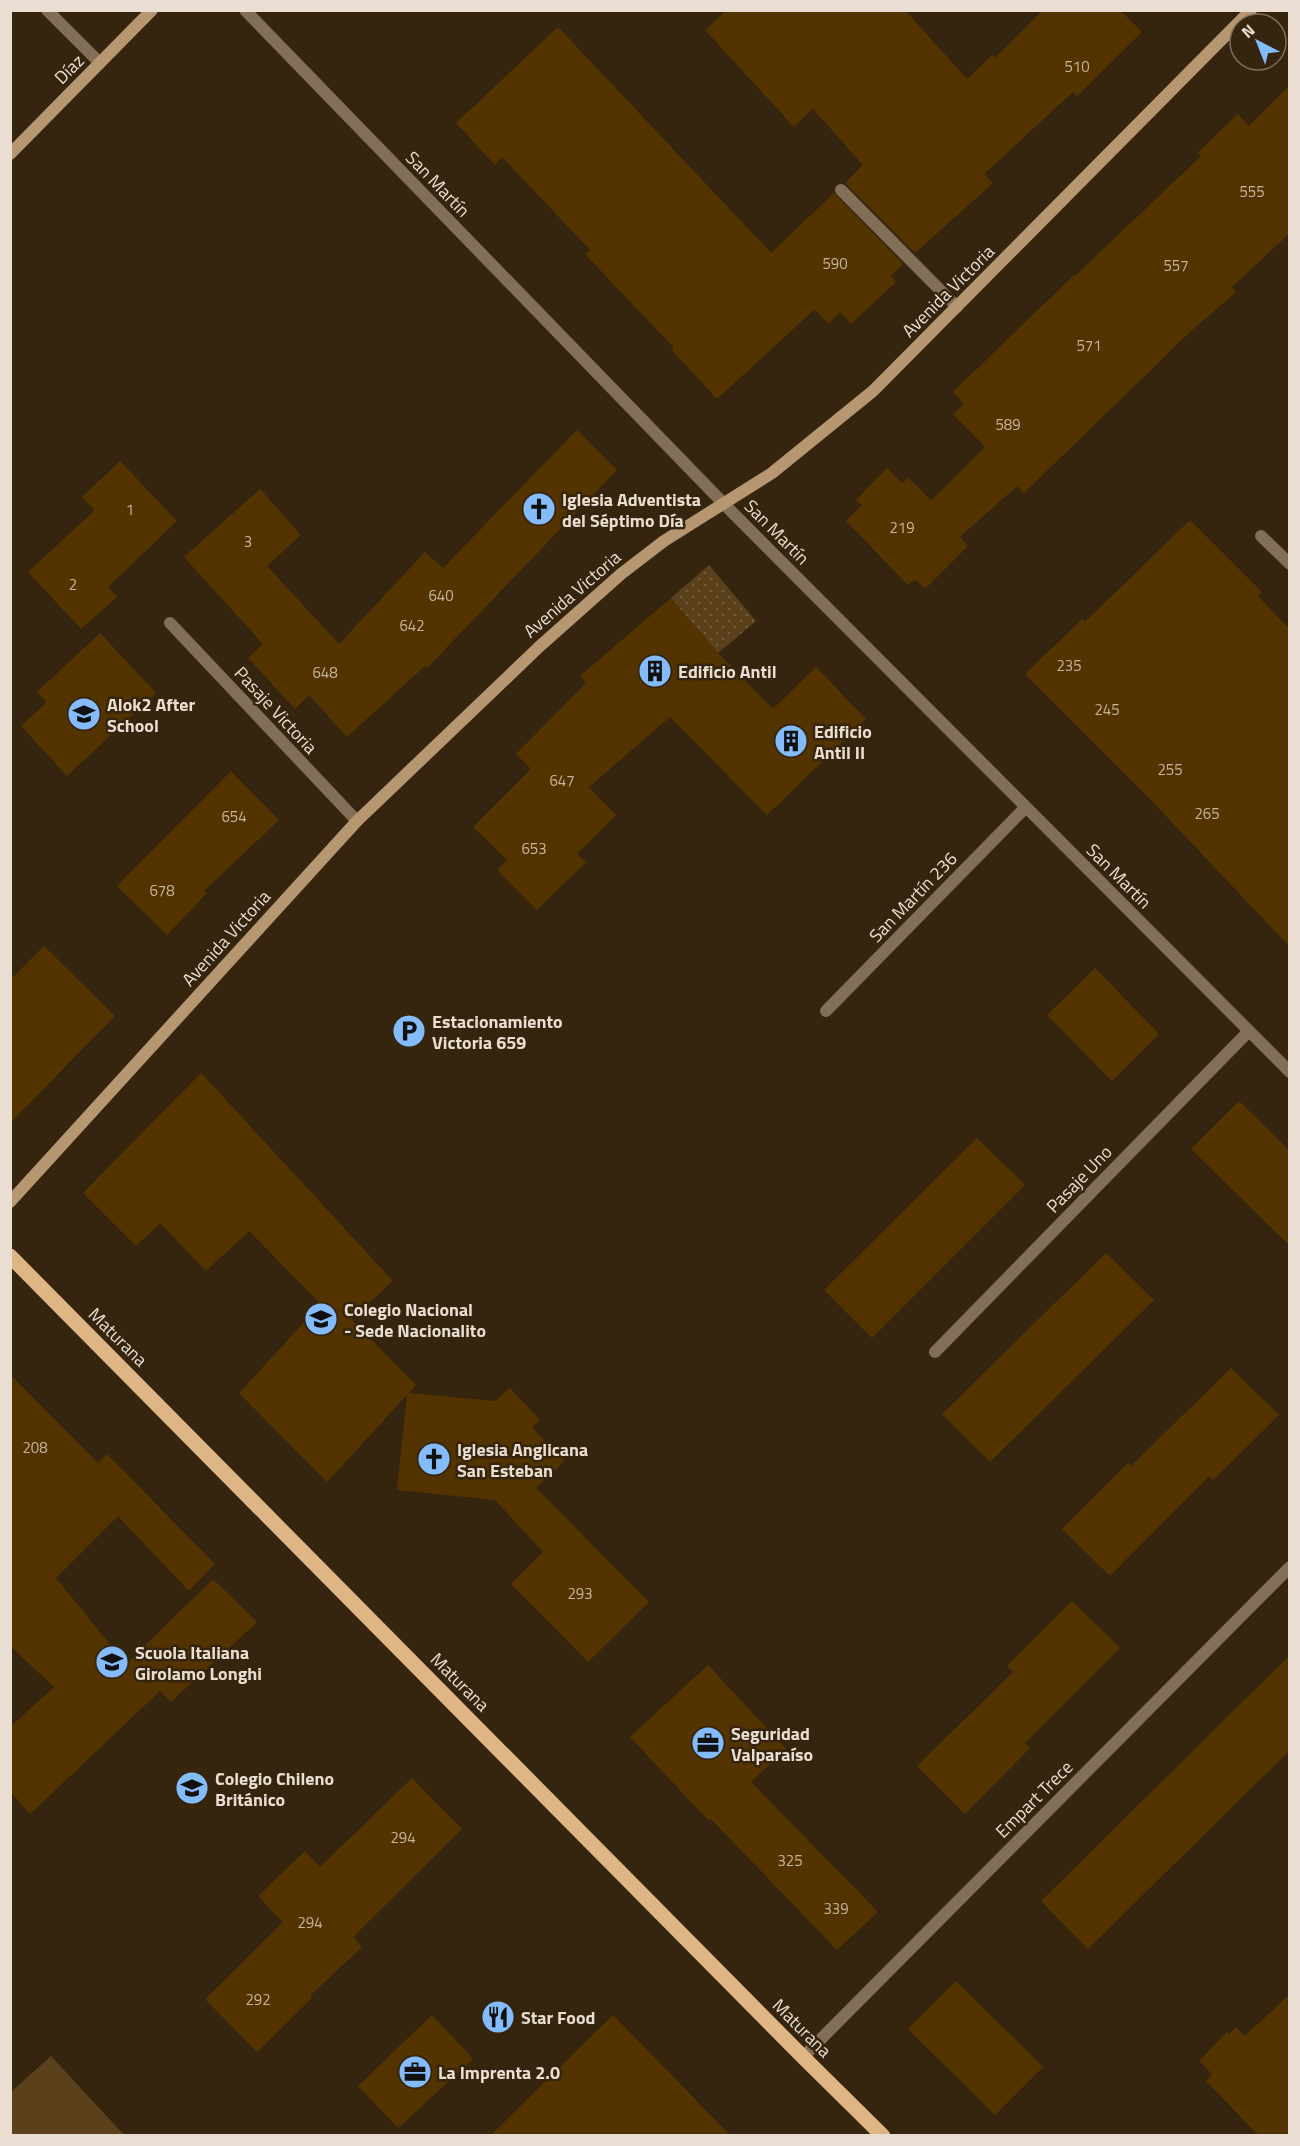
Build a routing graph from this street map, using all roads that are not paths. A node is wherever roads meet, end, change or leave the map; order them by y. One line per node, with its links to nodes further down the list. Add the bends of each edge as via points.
1 (47, 10): 5 (street)
2 (152, 10): 5 (street, Díaz)
3 (245, 10): 9 (street, San Martín)
4 (1251, 10): 8 (street, Avenida Victoria)
5 (100, 63): 6 (street, Díaz)
6 (10, 154)
7 (841, 190): 8 (street)
8 (957, 307): 9 (street, Avenida Victoria, via 873,391 772,473)
9 (724, 504): 13 (street, San Martín); 14 (street, Avenida Victoria, via 664,541 621,574)
10 (1261, 536): 11 (street)
11 (1290, 564)
12 (170, 623): 14 (street, Pasaje Victoria)
13 (1025, 808): 15 (street, San Martín 236); 16 (street, San Martín)
14 (357, 821): 18 (street, Avenida Victoria)
15 (826, 1011)
16 (1249, 1031): 17 (street, San Martín); 20 (street, Pasaje Uno)
17 (1288, 1069)
18 (10, 1202)
19 (10, 1256): 22 (main road, Maturana)
20 (935, 1352)
21 (1290, 1567): 22 (street, Empart Trece)
22 (803, 2057): 23 (main road, Maturana)
23 (883, 2136)

